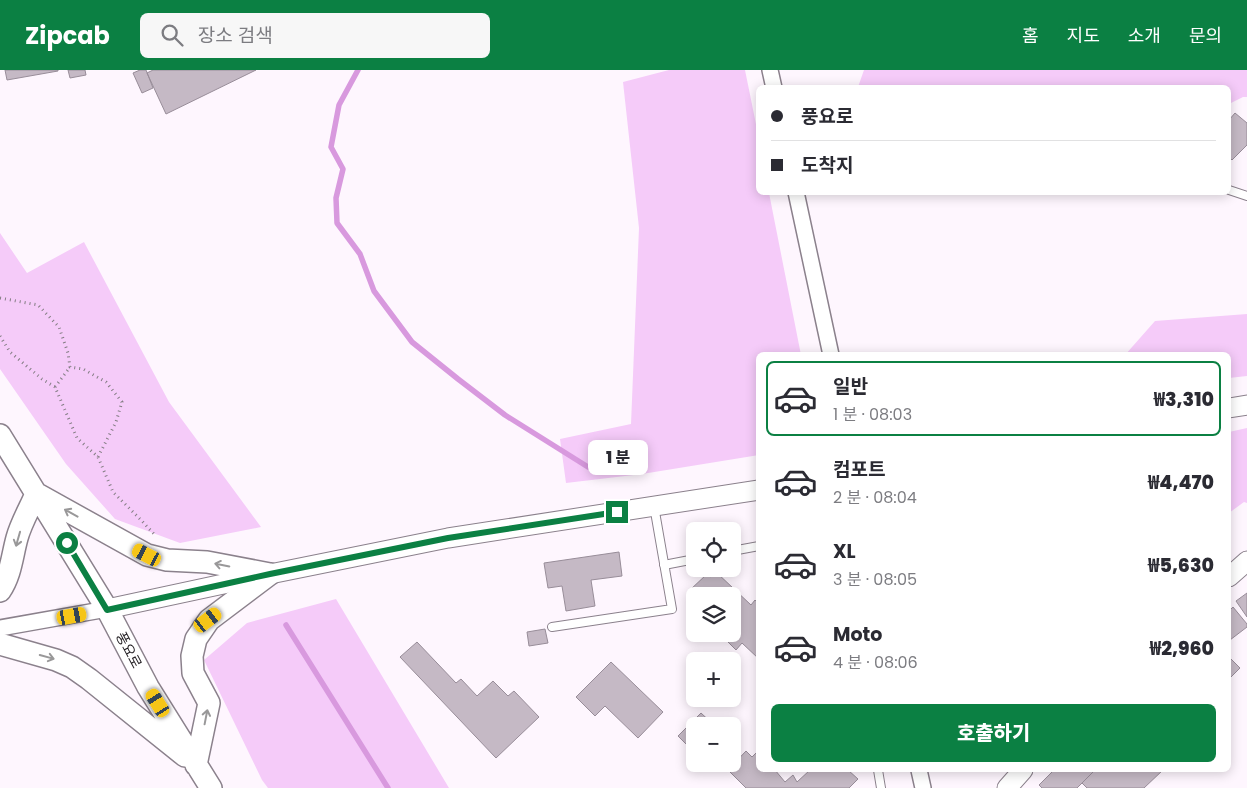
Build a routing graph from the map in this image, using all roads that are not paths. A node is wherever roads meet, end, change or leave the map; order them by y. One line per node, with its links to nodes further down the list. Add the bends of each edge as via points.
1 (770, 70): 2 (street)
2 (773, 85)
3 (1231, 191): 5 (lane)
4 (797, 195): 6 (street)
5 (1247, 196)
6 (830, 352)
7 (1247, 405): 8 (street)
8 (1231, 408)
9 (0, 435): 11 (main road, 풍요로)
10 (756, 490): 12 (street)
11 (36, 494): 18 (main road, one-way to 11, via 147,555); 20 (main road, one-way to 20, via 17,536 12,564); 21 (main road, 풍요로)
12 (654, 506): 17 (lane); 18 (street, via 448,538)
13 (756, 547): 14 (lane)
14 (741, 549)
15 (686, 561): 17 (lane)
16 (1247, 561): 19 (street)
17 (664, 565): 22 (lane, via 672,609)
18 (270, 574): 21 (street); 25 (main road, one-way to 18, via 209,703 193,673 196,639 208,620)
19 (1231, 575)
20 (0, 591)
21 (107, 610): 23 (street); 25 (main road, 풍요로, via 148,687)
22 (552, 627)
23 (0, 628)
24 (0, 644): 25 (main road, one-way to 25, via 56,660 72,668)
25 (196, 765): 29 (main road, 풍요로)
26 (878, 772): 30 (lane)
27 (919, 772): 31 (street)
28 (1021, 772): 32 (street)
29 (211, 788)
30 (882, 788)
31 (923, 788)
32 (1008, 788)

